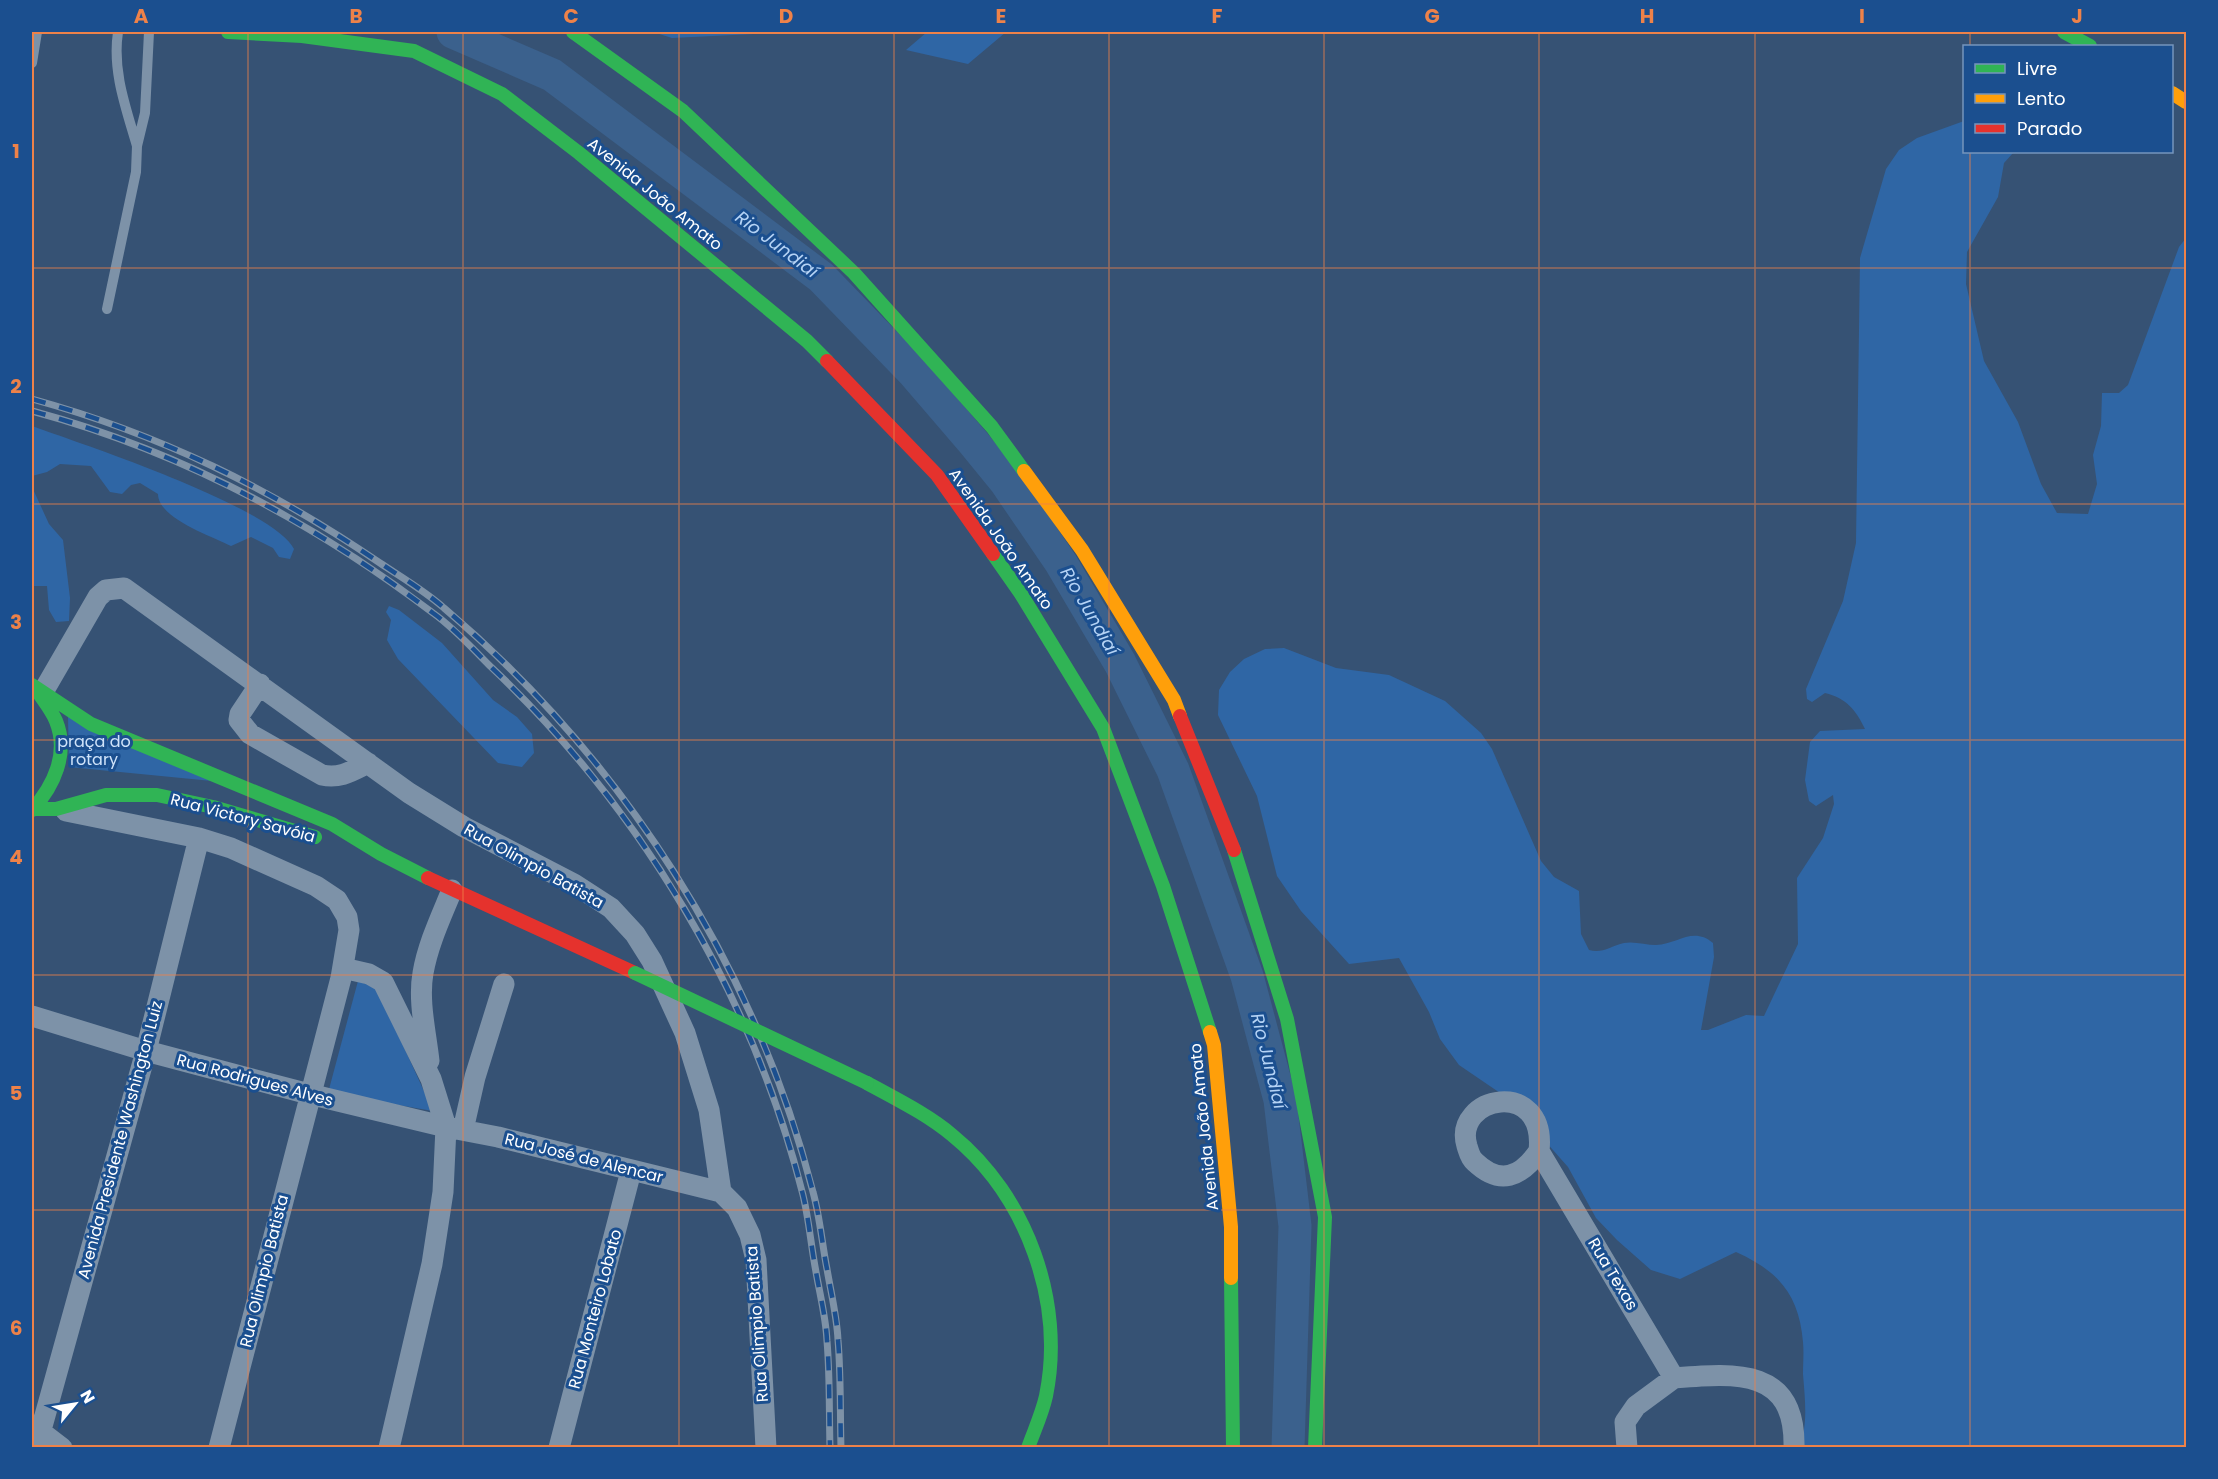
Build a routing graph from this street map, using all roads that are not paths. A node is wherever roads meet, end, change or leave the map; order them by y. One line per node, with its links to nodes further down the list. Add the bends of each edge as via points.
1 (37, 32): 8 (lane)
2 (118, 32): 11 (lane, via 115,53 119,79)
3 (149, 32): 11 (lane, via 145,113)
4 (228, 32): 39 (main road, Avenida João Amato, via 302,36 414,51 502,94 807,341 937,475 1020,594 1103,728 1163,886 1214,1044 1231,1227)
5 (573, 32): 40 (main road, via 683,111 854,273 992,428 1082,550 1174,700 1237,858 1287,1019 1324,1217)
6 (2064, 32): 7 (main road)
7 (2088, 45)
8 (32, 63)
9 (2173, 94): 10 (main road)
10 (2187, 102)
11 (137, 146): 12 (lane, via 136,172)
12 (107, 309)
13 (260, 684): 14 (street, Rua Olimpio Batista, via 132,591 115,586 98,597); 15 (street, Rua Olimpio Batista); 15 (street, via 240,714 242,727 250,734 333,778)
14 (36, 688): 16 (main road, via 56,721 62,749 53,782); 19 (main road, via 91,724 332,824)
15 (368, 763): 30 (street, Rua Olimpio Batista, via 464,827 574,884 611,908 635,934 652,961 685,1033 709,1110)
16 (32, 809): 17 (main road, Rua Victory Savóia)
17 (56, 809): 18 (street); 19 (main road, Rua Victory Savóia, via 106,795 158,795)
18 (200, 838): 21 (street, via 316,886 337,900 349,930); 24 (street, Avenida Presidente Washington Luiz)
19 (381, 854): 20 (main road)
20 (452, 890): 25 (street, via 423,974); 38 (main road, bridge, via 867,1083 919,1111 962,1143 995,1179 1018,1218 1044,1281 1053,1334 1046,1397)
21 (343, 968): 25 (street, via 369,974 382,982); 26 (street)
22 (504, 984): 27 (street, via 476,1077)
23 (32, 1016): 24 (street, Rua Rodrigues Alves)
24 (146, 1051): 26 (street, Rua Rodrigues Alves); 32 (street, Avenida Presidente Washington Luiz)
25 (431, 1079): 27 (street)
26 (309, 1094): 27 (street, Rua Rodrigues Alves); 35 (street, Rua Olimpio Batista)
27 (454, 1129): 29 (street, Rua José de Alencar); 33 (street, via 432,1264)
28 (1539, 1152): 28 (street, Rua Texas, via 1541,1134 1535,1118 1523,1106 1506,1100 1486,1104 1470,1118 1465,1138 1471,1159 1487,1173 1507,1177 1527,1168); 31 (street, Rua Texas)
29 (631, 1171): 30 (street, Rua José de Alencar); 36 (street, Rua Monteiro Lobato)
30 (721, 1191): 37 (street, Rua Olimpio Batista, via 737,1208 756,1260)
31 (1674, 1378): 41 (street, via 1636,1406 1625,1422); 42 (street, via 1729,1373 1760,1380 1782,1396 1787,1405)
32 (35, 1435): 34 (street)
33 (391, 1447)
34 (62, 1448)
35 (219, 1448)
36 (559, 1448)
37 (766, 1448)
38 (1028, 1448)
39 (1233, 1448)
40 (1315, 1448)
41 (1627, 1448)
42 (1794, 1448)

